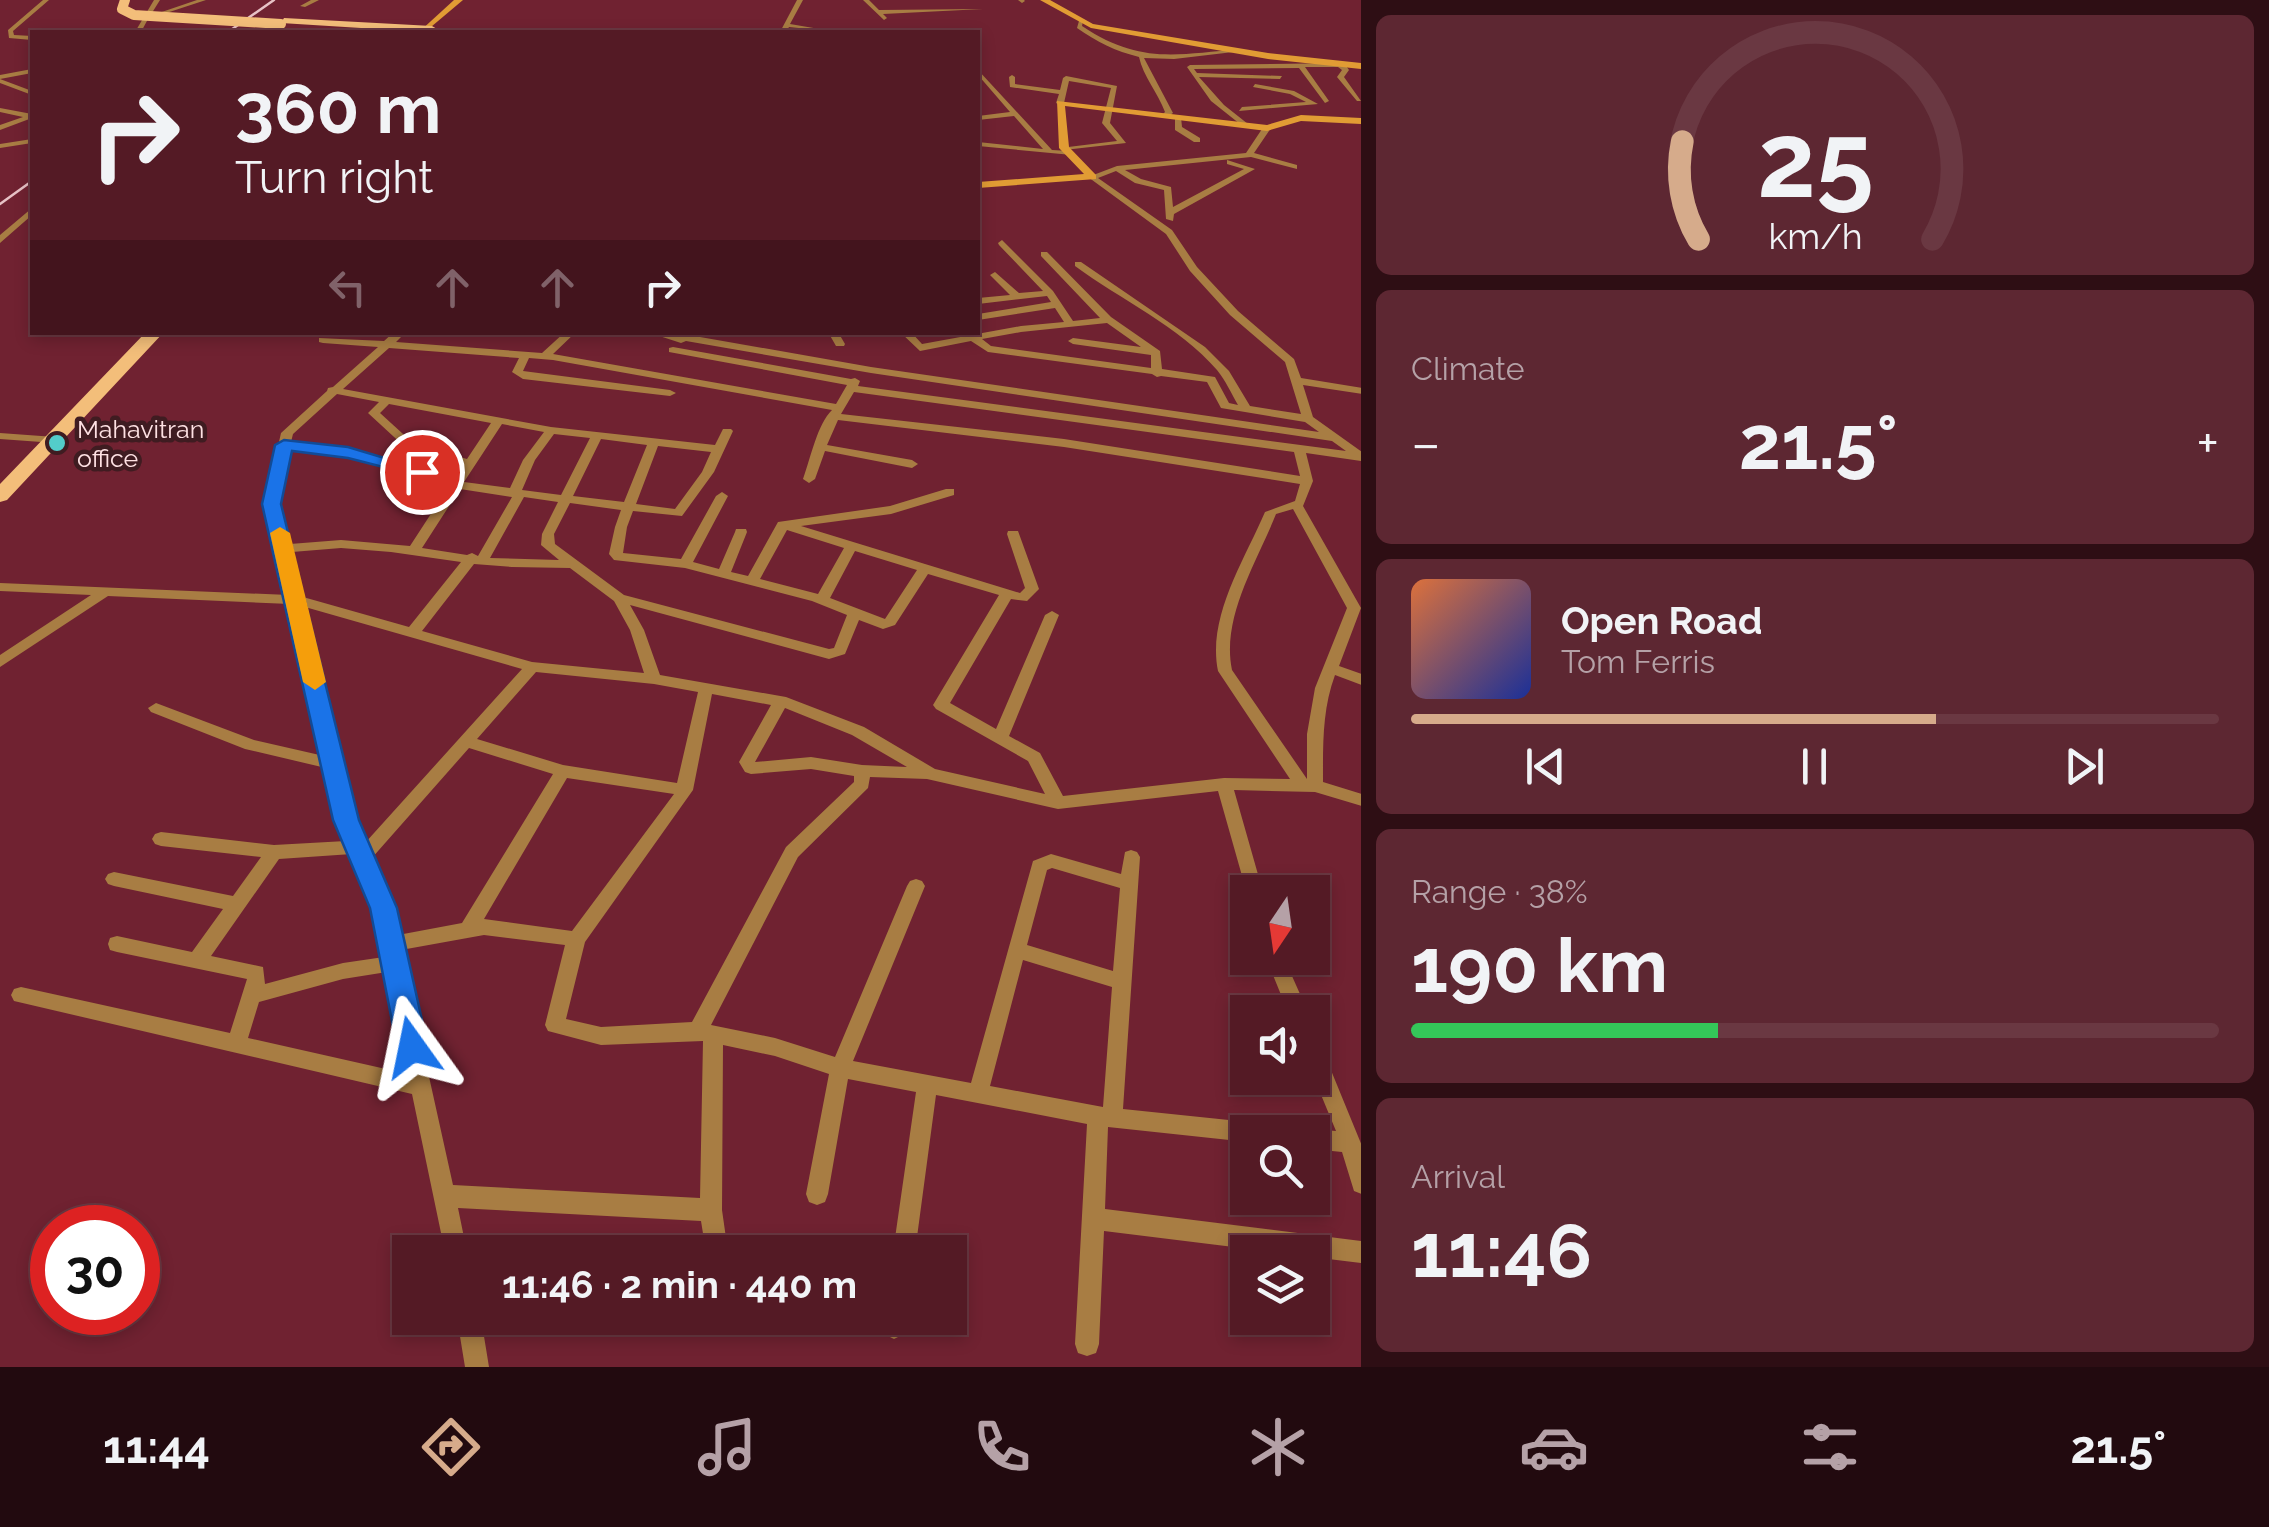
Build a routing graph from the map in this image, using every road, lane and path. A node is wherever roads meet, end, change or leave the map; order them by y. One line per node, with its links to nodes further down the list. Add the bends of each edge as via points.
1 (46, 0): 23 (street)
2 (126, 0): 16 (main road, bridge, via 122,9 134,15)
3 (133, 0): 16 (main road, bridge, via 131,8 142,13)
4 (157, 0): 15 (street)
5 (202, 0): 15 (street)
6 (316, 0): 12 (street)
7 (462, 0): 21 (main road)
8 (800, 0): 18 (street)
9 (866, 0): 14 (street, via 881,15)
10 (917, 0): 14 (street)
11 (1044, 0): 17 (main road)
12 (302, 6)
13 (980, 9): 14 (street)
14 (926, 10)
15 (146, 19): 19 (street)
16 (282, 22): 20 (main road)
17 (1081, 22): 26 (main road); 27 (street, via 1106,48)
18 (785, 29)
19 (139, 30)
20 (410, 30)
21 (427, 30)
22 (0, 31): 23 (street)
23 (12, 34): 24 (street); 25 (street)
24 (30, 38)
25 (0, 39)
26 (1239, 51): 27 (street); 29 (main road)
27 (1141, 58): 49 (street, via 1166,103)
28 (0, 64): 32 (street)
29 (1342, 65): 30 (street); 31 (main road); 42 (street, via 1340,76)
30 (1301, 66): 34 (street, via 1192,66); 43 (street)
31 (1361, 66)
32 (30, 72): 37 (street)
33 (980, 74): 47 (street)
34 (1194, 75): 36 (street); 54 (street)
35 (1012, 77): 41 (street, via 1012,86)
36 (1280, 77)
37 (2, 82): 39 (street)
38 (1255, 86): 45 (street, via 1292,92 1314,104)
39 (30, 93)
40 (1234, 94): 45 (street)
41 (1059, 98): 44 (main road); 44 (street, via 1066,78 1115,87); 63 (main road)
42 (1359, 100)
43 (1326, 102)
44 (1108, 109): 49 (main road); 63 (street, via 1106,123 1122,144)
45 (1242, 109): 54 (street)
46 (0, 110): 48 (street)
47 (1014, 114): 51 (street); 64 (street)
48 (30, 116)
49 (1165, 116): 52 (main road)
50 (30, 117): 56 (street)
51 (980, 118)
52 (1178, 119): 54 (main road); 58 (street, via 1178,128)
53 (1361, 121): 57 (main road, via 1302,118)
54 (1240, 123): 57 (main road)
55 (988, 127): 61 (street, via 988,141)
56 (0, 128)
57 (1267, 128): 65 (street)
58 (1197, 140)
59 (30, 141): 62 (street)
60 (980, 143): 64 (street)
61 (980, 143)
62 (0, 146)
63 (1067, 151): 64 (street); 69 (main road)
64 (1050, 152)
65 (1250, 154): 66 (street); 67 (street)
66 (1211, 158): 68 (street); 71 (street, via 1251,168)
67 (1294, 167)
68 (1117, 168): 69 (street); 71 (street, via 1168,189)
69 (1092, 178): 70 (main road); 73 (street)
70 (980, 185)
71 (1172, 212): 73 (street)
72 (30, 213): 74 (street)
73 (1168, 232): 104 (street, via 1193,269 1290,362)
74 (0, 240)
75 (1002, 243): 79 (street)
76 (1044, 254): 84 (street)
77 (1078, 264): 112 (street, via 1221,366)
78 (995, 275): 80 (street)
79 (1050, 293): 80 (street); 82 (street)
80 (1015, 294): 81 (street)
81 (983, 300)
82 (1059, 304): 83 (street); 85 (street)
83 (980, 317)
84 (1109, 320): 85 (street); 98 (street)
85 (1069, 322): 92 (street)
86 (132, 335): 123 (main road)
87 (153, 335): 123 (main road)
88 (397, 335): 96 (street)
89 (568, 335): 100 (street)
90 (834, 335): 97 (street)
91 (907, 335): 92 (street, via 918,348)
92 (972, 337): 102 (street, via 988,349)
93 (322, 340): 96 (street)
94 (681, 340): 101 (street); 103 (street); 105 (street)
95 (1073, 342): 98 (street)
96 (388, 344): 99 (street); 106 (street)
97 (840, 344)
98 (1156, 353): 102 (street)
99 (525, 355): 100 (street); 109 (street, via 517,372 522,376)
100 (544, 357): 103 (street)
101 (862, 368): 105 (street); 107 (street)
102 (1156, 374): 112 (street, via 1211,378 1225,406)
103 (649, 375): 113 (street)
104 (1296, 381): 108 (street); 115 (street)
105 (852, 385): 111 (street); 113 (street)
106 (332, 390): 110 (street); 126 (street, via 286,434)
107 (1009, 390): 111 (street); 122 (street)
108 (1361, 392)
109 (670, 393)
110 (387, 400): 116 (street); 131 (street, via 374,412 408,445)
111 (1002, 408): 114 (street); 121 (street)
112 (1248, 410): 115 (street)
113 (834, 412): 121 (street); 127 (street)
114 (1066, 418): 125 (street); 129 (street)
115 (1308, 419): 122 (street)
116 (498, 421): 117 (street); 131 (street)
117 (551, 430): 120 (street); 138 (street, via 529,460)
118 (727, 432): 128 (street)
119 (0, 436): 123 (street)
120 (596, 437): 124 (street); 141 (street)
121 (996, 438): 125 (street)
122 (1334, 438): 130 (street)
123 (44, 440): 133 (main road); 139 (main road)
124 (654, 442): 128 (street); 143 (street)
125 (1064, 443): 135 (street)
126 (284, 445): 136 (street, via 348,452); 149 (street, via 272,504)
127 (821, 448): 132 (street); 134 (street)
128 (716, 449): 143 (street, via 680,512)
129 (1300, 452): 130 (street); 135 (street)
130 (1361, 458)
131 (470, 464): 136 (street)
132 (912, 464)
133 (0, 474)
134 (809, 480)
135 (1306, 480): 142 (street)
136 (457, 483): 138 (street); 148 (street)
137 (950, 492): 144 (street, via 890,510)
138 (517, 495): 141 (street); 150 (street)
139 (0, 496)
140 (722, 496): 152 (street)
141 (566, 502): 143 (street); 151 (street, via 548,545)
142 (1296, 504): 167 (street, via 1353,602); 180 (street, via 1271,512 1230,610 1220,655)
143 (628, 508): 152 (street, via 617,556)
144 (783, 524): 147 (street); 155 (street)
145 (741, 532): 154 (street)
146 (1013, 534): 158 (street, via 1032,589 1022,598)
147 (850, 546): 153 (street); 161 (street)
148 (415, 548): 149 (street, via 336,543); 150 (street)
149 (285, 550): 160 (street)
150 (477, 559): 151 (street); 164 (street)
151 (571, 564): 159 (street)
152 (684, 564): 154 (street)
153 (924, 569): 158 (street); 162 (street, via 890,622)
154 (723, 574): 155 (street)
155 (752, 582): 161 (street)
156 (0, 587): 157 (street)
157 (102, 594): 160 (street); 165 (street)
158 (1006, 594): 173 (street, via 941,705)
159 (618, 598): 162 (street, via 829,654 840,651); 168 (street)
160 (296, 600): 164 (street); 175 (street)
161 (822, 600): 162 (street)
162 (855, 614)
163 (1052, 614): 173 (street)
164 (412, 634): 166 (street)
165 (0, 662)
166 (532, 667): 168 (street); 174 (street)
167 (1331, 668): 169 (street); 180 (street)
168 (654, 679): 170 (street)
169 (1361, 680)
170 (706, 688): 171 (street); 181 (street)
171 (781, 701): 177 (street, via 748,762 751,768 815,763); 178 (street, via 858,731)
172 (156, 708): 175 (street, via 251,745)
173 (1000, 739): 183 (street, via 1039,762)
174 (469, 742): 176 (street); 186 (street)
175 (334, 764): 186 (street)
176 (564, 771): 181 (street); 193 (street)
177 (862, 771): 178 (street); 202 (street, via 862,784 792,852)
178 (931, 774): 183 (street)
179 (1224, 784): 180 (street); 183 (street); 188 (street)
180 (1309, 786): 182 (street)
181 (685, 790): 194 (street)
182 (1361, 800)
183 (1058, 803)
184 (161, 839): 185 (street)
185 (274, 852): 186 (street); 192 (street)
186 (360, 852): 197 (street)
187 (1132, 857): 190 (street)
188 (1249, 875)
189 (114, 879): 192 (street)
190 (1129, 884): 196 (street, via 1042,863); 199 (street)
191 (916, 886): 204 (street)
192 (237, 904): 198 (street)
193 (470, 928): 194 (street); 197 (street)
194 (576, 938): 202 (street, via 555,1024 601,1036)
195 (117, 944): 198 (street)
196 (1017, 950): 199 (street); 208 (street)
197 (393, 953): 201 (street); 206 (street)
198 (197, 960): 201 (street, via 256,973)
199 (1122, 982): 209 (street)
200 (21, 995): 203 (street)
201 (252, 996): 203 (street)
202 (706, 1033): 204 (street); 216 (street)
203 (236, 1044): 206 (street)
204 (840, 1068): 205 (street); 214 (street)
205 (927, 1084): 208 (street); 220 (street)
206 (420, 1086): 215 (street)
207 (1330, 1092): 212 (street)
208 (978, 1094): 209 (street)
209 (1105, 1118): 210 (street); 217 (street)
210 (1230, 1130)
211 (1330, 1141): 212 (street)
212 (1350, 1143): 213 (street)
213 (1361, 1180)
214 (818, 1194)
215 (444, 1196): 216 (street); 218 (street)
216 (711, 1210): 219 (street)
217 (1093, 1219): 221 (street); 223 (street)
218 (452, 1235)
219 (715, 1235)
220 (906, 1235)
221 (1361, 1252)
222 (472, 1335): 224 (street)
223 (1087, 1344)
224 (477, 1367)

